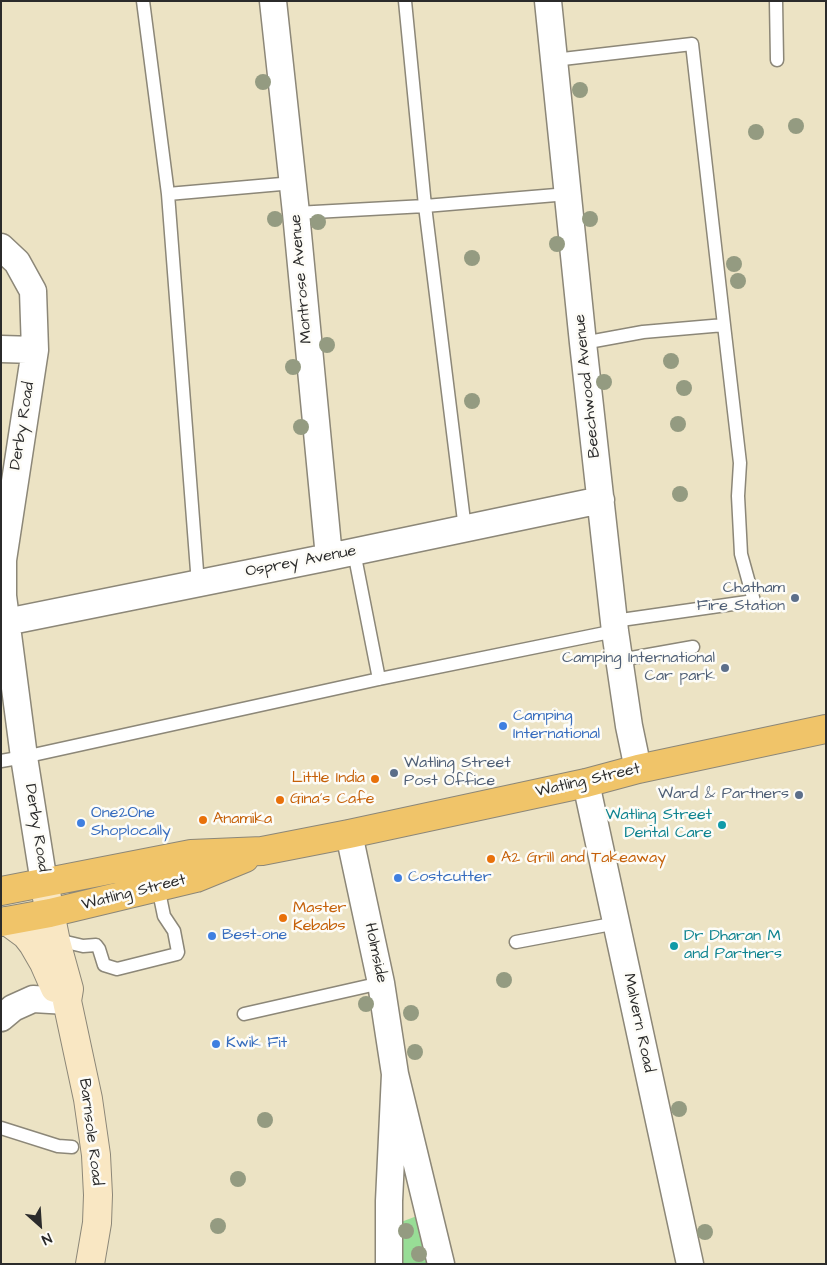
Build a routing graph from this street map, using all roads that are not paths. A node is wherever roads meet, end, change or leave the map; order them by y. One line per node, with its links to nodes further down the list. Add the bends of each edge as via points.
1 (143, 1): 9 (lane)
2 (273, 1): 8 (street, Montrose Avenue)
3 (405, 1): 11 (lane)
4 (548, 1): 6 (street, Beechwood Avenue)
5 (776, 1): 7 (lane)
6 (554, 60): 10 (street, Beechwood Avenue); 14 (lane, via 692,44)
7 (777, 60)
8 (292, 183): 9 (lane); 12 (street, Montrose Avenue)
9 (168, 194): 22 (lane)
10 (568, 194): 11 (lane); 15 (street, Beechwood Avenue)
11 (426, 206): 12 (lane); 19 (lane)
12 (296, 213): 21 (street, Montrose Avenue)
13 (1, 247): 17 (street, Derby Road, via 17,262 33,291)
14 (724, 325): 15 (lane, via 643,332); 24 (lane, via 740,463 741,554 754,601)
15 (583, 343): 18 (street, Beechwood Avenue)
16 (1, 349): 17 (street)
17 (35, 350): 23 (street, Derby Road, via 3,560)
18 (601, 500): 19 (street, Osprey Avenue); 24 (street, Beechwood Avenue)
19 (465, 529): 20 (street, Osprey Avenue)
20 (354, 552): 21 (street, Osprey Avenue); 27 (lane)
21 (328, 557): 22 (street, Osprey Avenue)
22 (198, 584): 23 (street, Osprey Avenue)
23 (4, 623): 29 (street, Derby Road)
24 (615, 626): 26 (street, Beechwood Avenue); 27 (lane)
25 (693, 647): 26 (lane)
26 (620, 660): 30 (street, Beechwood Avenue)
27 (379, 679): 29 (lane)
28 (826, 729): 30 (main road, Watling Street)
29 (13, 759): 34 (street, Derby Road)
30 (638, 770): 31 (main road, Watling Street)
31 (586, 783): 32 (main road, Watling Street); 39 (street, Malvern Road)
32 (349, 834): 33 (main road, Watling Street); 42 (street, Holmside)
33 (262, 851): 34 (main road, Watling Street, via 191,854); 35 (main road, Watling Street, via 196,878)
34 (44, 883): 36 (main road, Watling Street); 37 (street, Barnsole Road)
35 (158, 887): 37 (main road, Watling Street); 40 (lane, via 164,916 174,931 176,954 117,969 104,964 96,945)
36 (1, 891)
37 (50, 913): 38 (main road, Watling Street); 40 (street, Barnsole Road)
38 (4, 922): 43 (street, Barnsole Road, via 31,941 57,995)
39 (617, 923): 41 (lane); 54 (street, Malvern Road)
40 (56, 942): 43 (street, Barnsole Road, via 69,989)
41 (516, 942)
42 (381, 983): 44 (lane); 46 (street, Holmside)
43 (67, 1001): 45 (street, via 33,999); 51 (street, Barnsole Road, via 88,1099 96,1155 97,1223)
44 (244, 1014)
45 (1, 1018)
46 (395, 1074): 49 (street, Holmside); 50 (street, Holmside)
47 (1, 1128): 48 (lane, via 58,1146)
48 (72, 1147)
49 (425, 1196): 50 (street); 53 (street, Holmside)
50 (389, 1201): 52 (street, Holmside)
51 (90, 1264)
52 (389, 1264)
53 (441, 1264)
54 (690, 1264)

